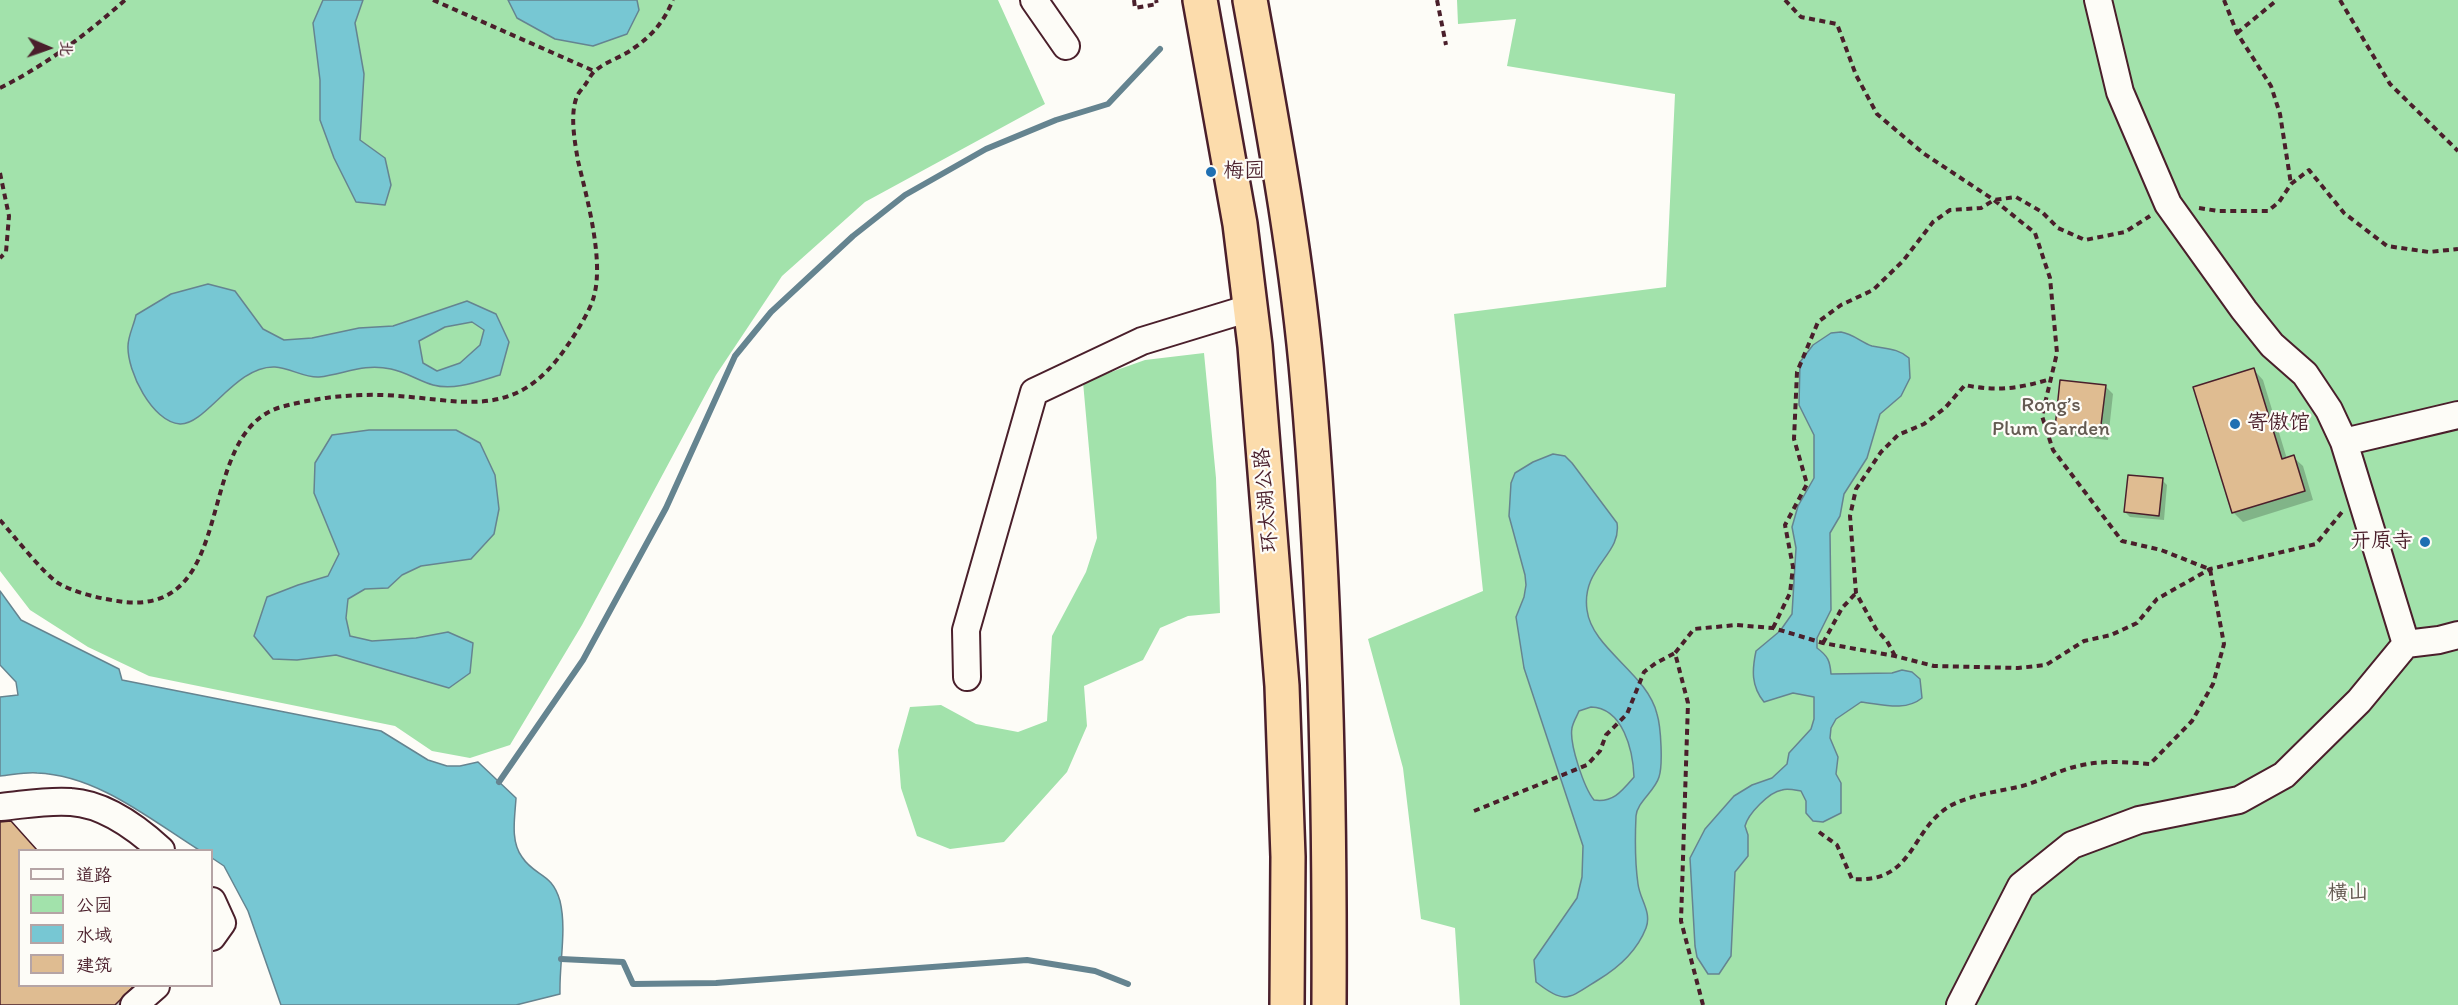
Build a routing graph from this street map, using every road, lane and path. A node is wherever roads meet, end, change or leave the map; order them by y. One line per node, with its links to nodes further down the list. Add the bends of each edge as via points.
1 (125, 0): 19 (path, via 32,72)
2 (433, 0): 18 (path)
3 (673, 0): 18 (path, via 664,20 634,48)
4 (1034, 0): 17 (lane)
5 (1134, 0): 6 (path, via 1135,8 1156,4)
6 (1156, 0)
7 (1200, 0): 27 (highway, 环太湖公路, via 1240,224)
8 (1250, 0): 51 (highway, via 1289,219 1309,396 1318,513 1328,798)
9 (1437, 0): 16 (path)
10 (1785, 0): 23 (path, via 1801,16 1837,24 1856,75 1877,114 1923,153)
11 (2098, 0): 24 (lane, via 2120,92)
12 (2224, 0): 15 (path)
13 (2277, 0): 15 (path)
14 (2340, 0): 20 (path, via 2390,84)
15 (2237, 33): 22 (path, via 2271,86 2280,114)
16 (1446, 45)
17 (1066, 46)
18 (595, 71): 32 (path, via 576,99 573,136 597,259 594,297 567,347 542,375 518,393 483,403 345,395 278,408 251,425 227,466 213,525 193,569 173,592 141,603 102,599 58,583)
19 (0, 88)
20 (2458, 151)
21 (0, 173): 26 (path, via 9,216 6,252)
22 (2291, 184): 24 (path, via 2268,211 2218,211); 25 (path, via 2308,170 2344,213 2387,246 2429,252)
23 (1994, 200): 24 (path, via 2016,197 2042,212 2058,228 2085,240 2125,232); 28 (path, via 2035,233 2050,278 2057,352); 35 (path, via 1981,208 1950,210 1933,222 1903,261 1873,290 1841,305 1818,322 1797,372 1794,439 1807,484 1785,525 1793,567 1790,593)
24 (2168, 204): 30 (lane, via 2265,336 2305,374)
25 (2458, 249)
26 (0, 258)
27 (1250, 308): 41 (lane, via 1143,341 1034,392 966,630); 50 (highway, 环太湖公路, via 1282,686 1288,857)
28 (2050, 379): 33 (path, via 2042,416 2053,450 2122,541 2161,550); 34 (path, via 2017,388 1965,385 1946,408 1924,424 1898,435 1881,452 1856,489 1850,516)
29 (2458, 415): 30 (lane)
30 (2344, 442): 31 (lane)
31 (2359, 492): 33 (path, via 2316,544); 38 (lane)
32 (0, 520)
33 (2210, 569): 40 (path, via 2157,599 2137,623 2084,641 2046,665 1934,666); 44 (path, via 2224,644 2213,684 2193,721 2150,764 2102,761 2076,766 2032,783 1955,803 1929,822 1900,867 1868,880 1852,879 1837,845)
34 (1856, 593): 37 (path, via 1842,608); 40 (path)
35 (1773, 628): 37 (path); 39 (path, via 1736,625 1694,629)
36 (2458, 635): 38 (lane)
37 (1823, 643): 40 (path)
38 (2406, 644): 53 (lane, via 2359,701 2284,775 2239,800 2139,820 2072,845 2021,885)
39 (1675, 652): 43 (path, via 1644,672 1627,714 1606,735 1600,751 1587,765); 52 (path, via 1688,703 1681,921)
40 (1895, 656)
41 (967, 677)
42 (0, 807): 45 (lane, via 73,802 104,811 138,830)
43 (1474, 811)
44 (1819, 832)
45 (160, 849)
46 (213, 902): 47 (lane, via 222,923)
47 (213, 936)
48 (155, 987): 49 (lane)
49 (134, 1005)
50 (1287, 1005)
51 (1329, 1005)
52 (1703, 1005)
53 (1960, 1005)

